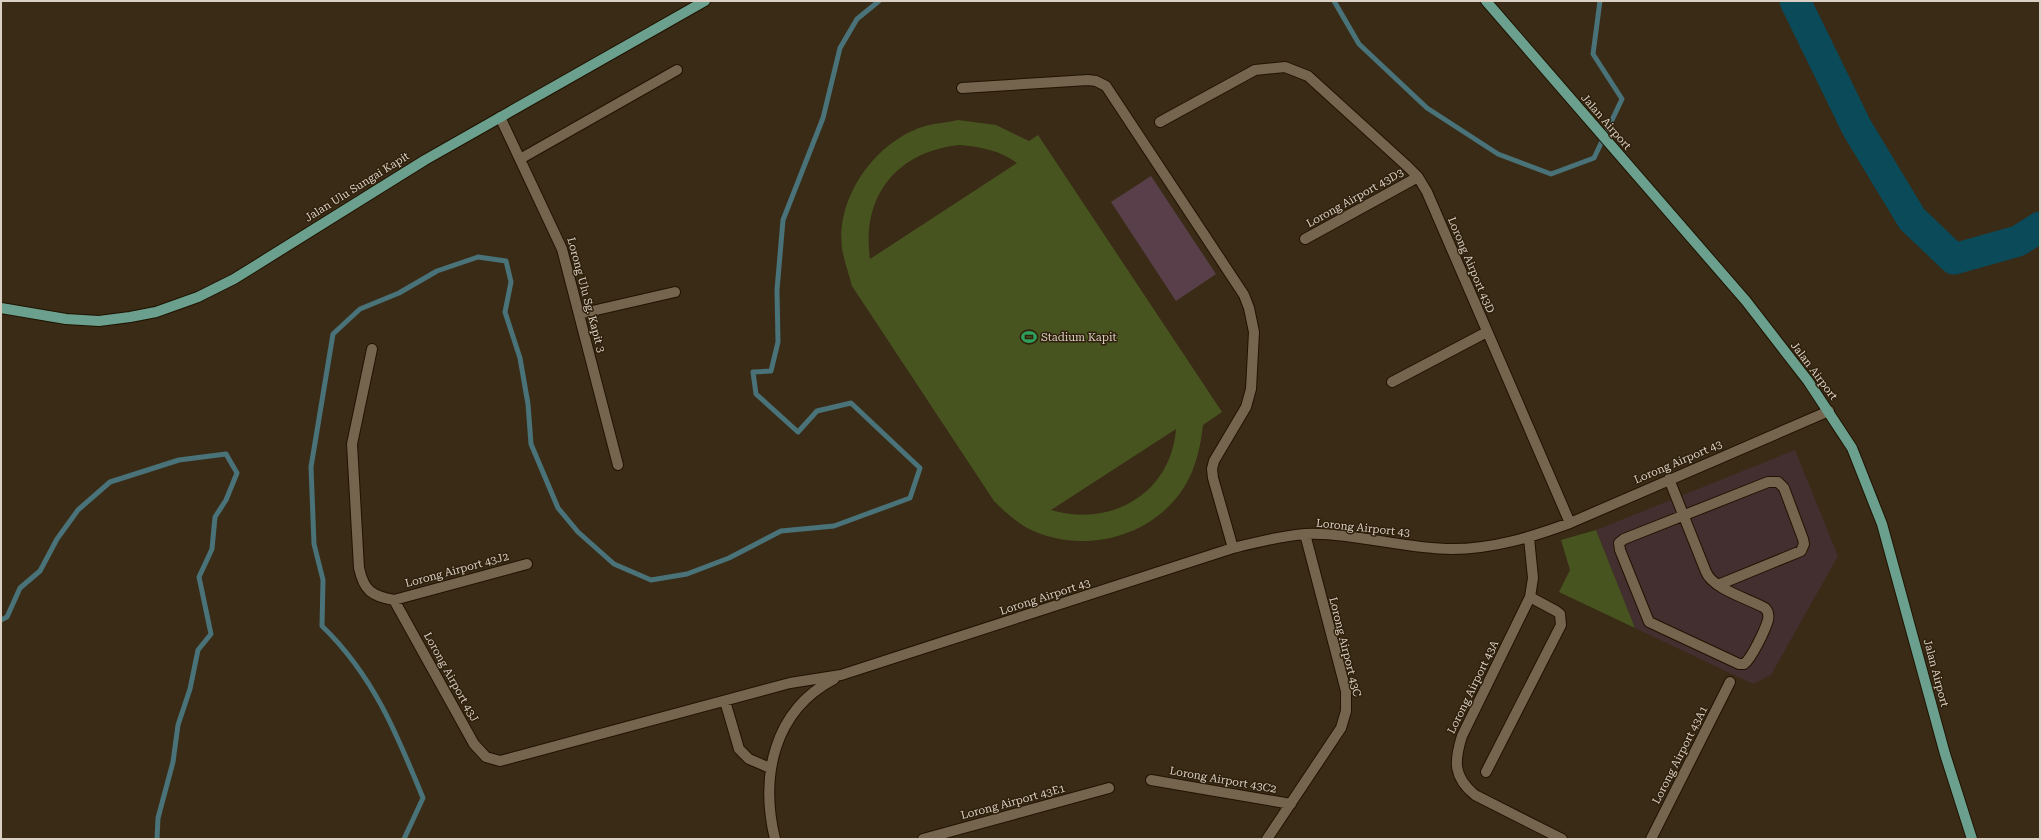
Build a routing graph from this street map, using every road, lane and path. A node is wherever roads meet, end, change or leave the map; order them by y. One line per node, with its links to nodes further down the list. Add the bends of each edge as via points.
1 (705, 1): 5 (main road, Jalan Ulu Sungai Kapit)
2 (1486, 1): 16 (main road, Jalan Airport, via 1746,301)
3 (677, 70): 7 (street)
4 (962, 88): 23 (street, via 1088,80 1106,86 1244,295 1254,332 1251,389 1246,407 1214,461 1212,469)
5 (500, 117): 7 (street, Lorong Ulu Sg. Kapit 3); 11 (main road, Jalan Ulu Sungai Kapit, via 339,212 234,278 198,297 156,312 99,321 66,319)
6 (1160, 122): 8 (street, Lorong Airport 43D, via 1254,70 1285,67 1308,76)
7 (520, 159): 12 (street, Lorong Ulu Sg. Kapit 3, via 559,239)
8 (1418, 177): 9 (street, Lorong Airport 43D3); 13 (street, Lorong Airport 43D, via 1427,192)
9 (1305, 239)
10 (675, 292): 12 (street)
11 (1, 308)
12 (579, 314): 17 (street, Lorong Ulu Sg. Kapit 3)
13 (1487, 332): 15 (street); 20 (street, Lorong Airport 43D)
14 (372, 349): 27 (street, via 352,444 359,568 365,586 371,593)
15 (1392, 382)
16 (1829, 411): 18 (street, Lorong Airport 43); 41 (main road, Jalan Airport, via 1852,448 1882,524 1945,754)
17 (618, 465)
18 (1670, 479): 19 (street); 20 (street, Lorong Airport 43)
19 (1684, 516): 25 (street, via 1708,577); 25 (street, via 1768,482 1778,482 1784,488 1803,539 1801,551); 25 (street, via 1624,539 1619,543 1620,550 1650,622 1735,663 1744,664 1750,658 1768,620 1768,611)
20 (1570, 523): 22 (street, Lorong Airport 43)
21 (1305, 534): 22 (street, Lorong Airport 43, via 1452,549); 23 (street, Lorong Airport 43, via 1272,538); 35 (street, Lorong Airport 43C, via 1347,701 1341,728)
22 (1529, 538): 26 (street, Lorong Airport 43A, via 1533,578)
23 (1233, 548): 28 (street, Lorong Airport 43)
24 (527, 564): 27 (street, Lorong Airport 43J2)
25 (1718, 585)
26 (1530, 597): 32 (street, via 1560,614 1561,624); 39 (street, Lorong Airport 43A, via 1462,736 1456,763 1459,777 1465,787 1475,795)
27 (394, 600): 30 (street, Lorong Airport 43J, via 474,744 492,760 515,758)
28 (841, 675): 30 (street, via 790,683); 31 (street, via 823,684 796,711 775,748)
29 (1730, 682): 40 (street, Lorong Airport 43A1)
30 (725, 701): 31 (street, via 739,749 749,759)
31 (770, 768): 36 (street, via 769,804)
32 (1486, 772)
33 (1151, 780): 35 (street, Lorong Airport 43C2)
34 (1109, 788): 37 (street, Lorong Airport 43E1)
35 (1291, 804): 38 (street, Lorong Airport 43C)
36 (775, 839)
37 (923, 839)
38 (1267, 839)
39 (1562, 839)
40 (1651, 839)
41 (1972, 839)

